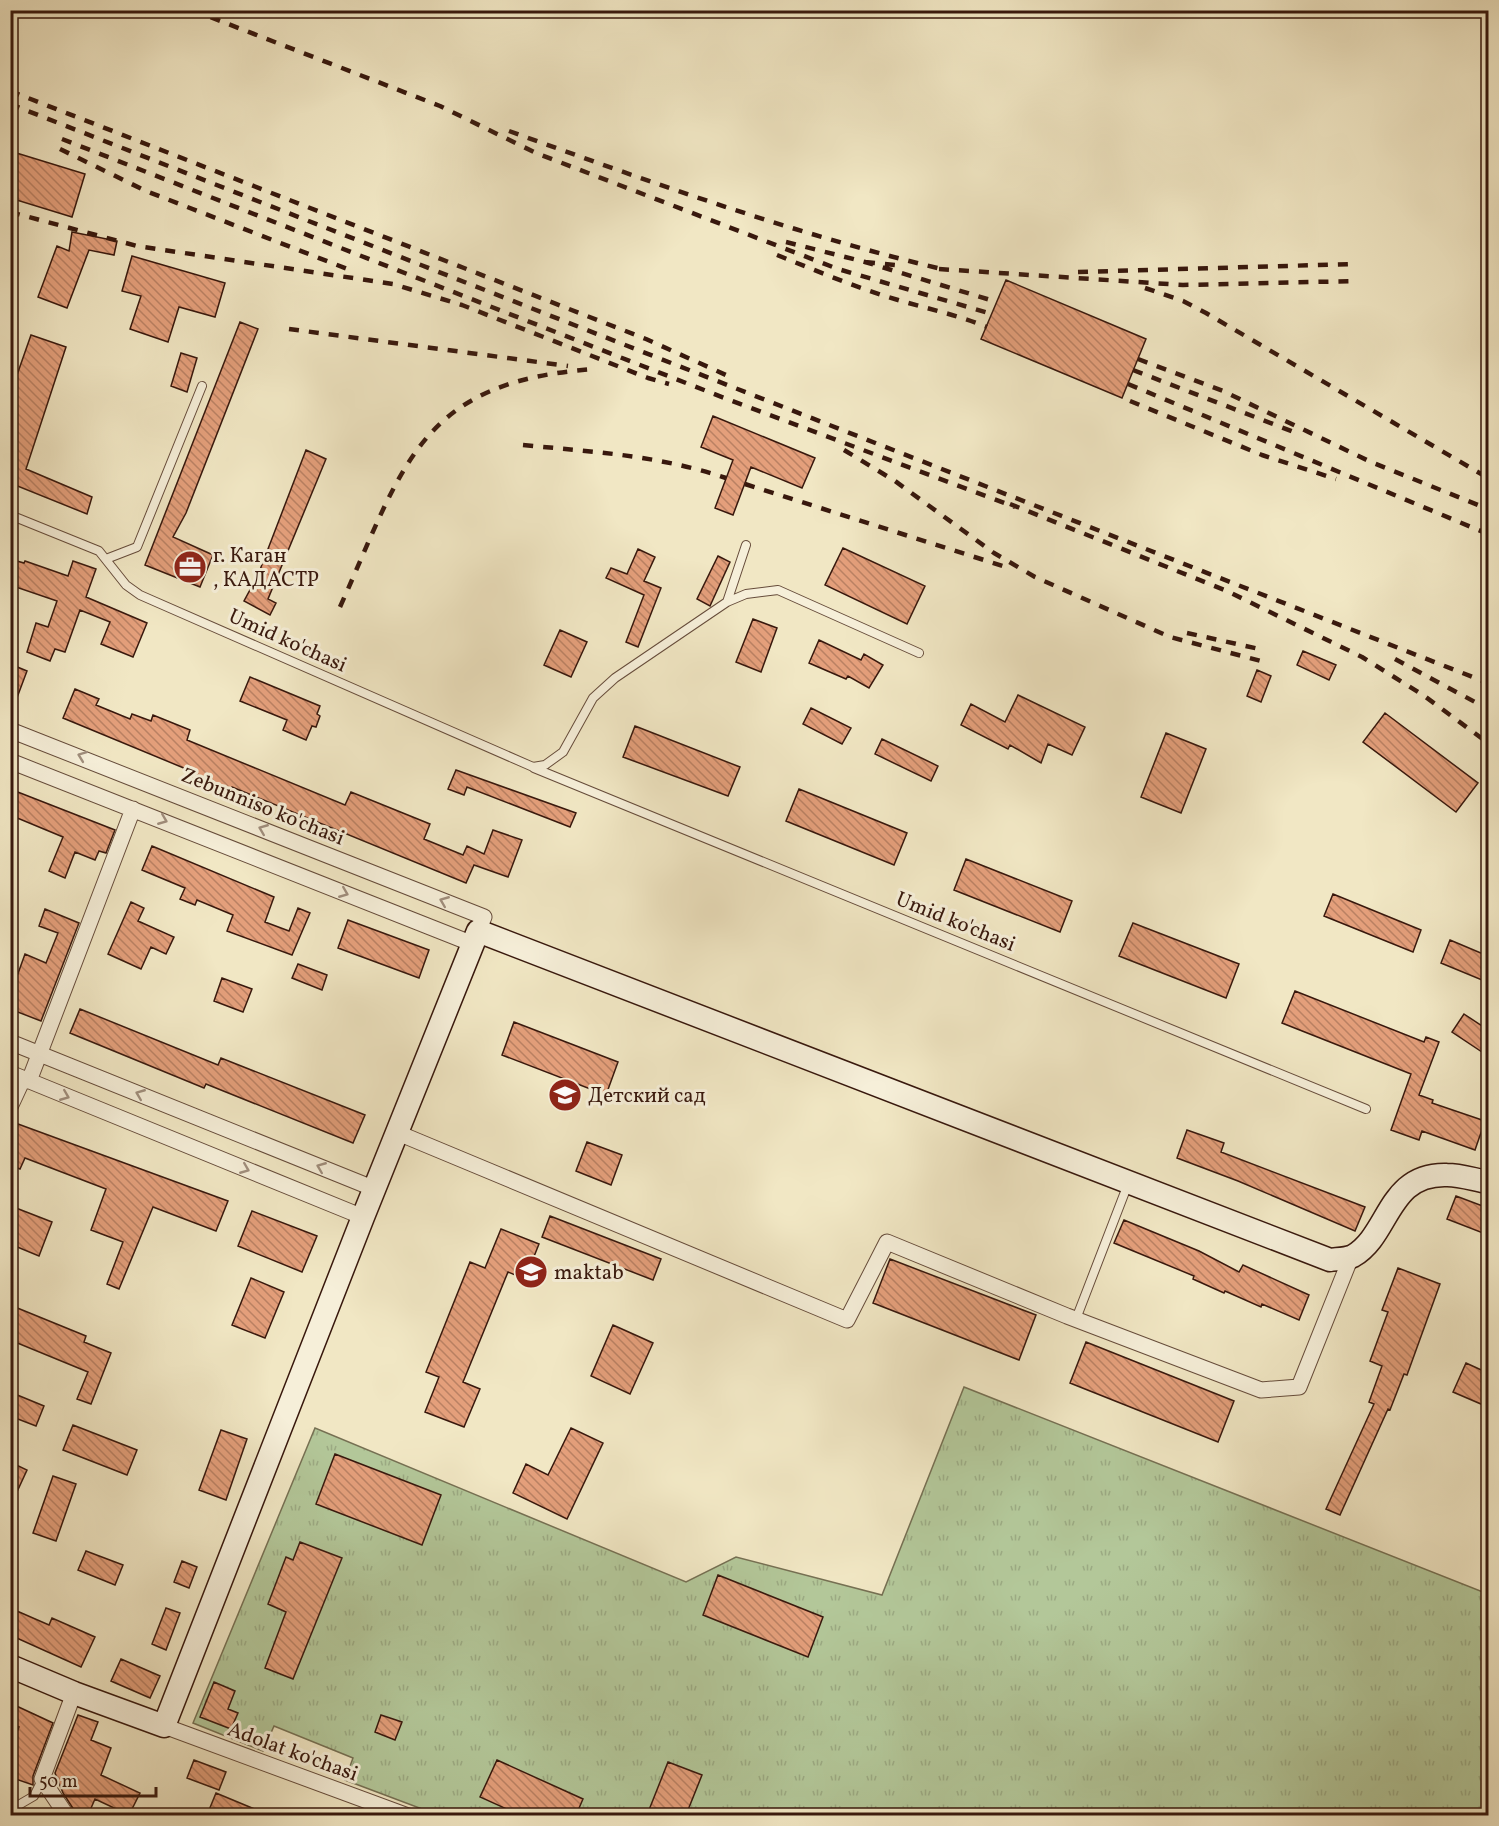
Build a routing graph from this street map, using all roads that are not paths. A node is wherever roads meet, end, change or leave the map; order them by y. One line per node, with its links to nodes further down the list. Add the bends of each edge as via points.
1 (202, 386): 4 (lane, via 137,547)
2 (10, 515): 4 (lane, Umid ko'chasi, via 99,551)
3 (747, 545): 5 (lane)
4 (106, 559): 9 (lane, Umid ko'chasi, via 126,585 140,595)
5 (727, 602): 6 (lane, via 746,594 778,590); 9 (lane, via 615,678 593,698 563,752 545,765)
6 (919, 653)
7 (10, 729): 11 (street, Zebunniso ko'chasi, one-way to 7, via 484,917)
8 (10, 761): 10 (street)
9 (532, 767): 16 (lane, Umid ko'chasi)
10 (133, 809): 11 (street, one-way to 11); 13 (street)
11 (476, 938): 17 (street); 18 (street)
12 (10, 1042): 13 (street)
13 (41, 1054): 14 (street); 20 (street, one-way to 13)
14 (21, 1078): 15 (street); 21 (street, one-way to 21)
15 (10, 1107)
16 (1366, 1109)
17 (398, 1133): 20 (street); 23 (street, via 847,1320 887,1242)
18 (1129, 1182): 22 (street, via 1330,1260); 23 (lane)
19 (1488, 1182): 22 (street, via 1446,1175 1416,1181 1394,1200 1364,1248)
20 (375, 1189): 21 (street)
21 (363, 1217): 26 (street)
22 (1351, 1257): 23 (street, via 1299,1387 1261,1390)
23 (1076, 1319)
24 (10, 1666): 25 (street)
25 (74, 1693): 26 (street); 27 (street)
26 (164, 1726): 30 (street, Adolat ko'chasi)
27 (42, 1779): 28 (lane, via 34,1796); 29 (street)
28 (10, 1810)
29 (67, 1815)
30 (408, 1815)

